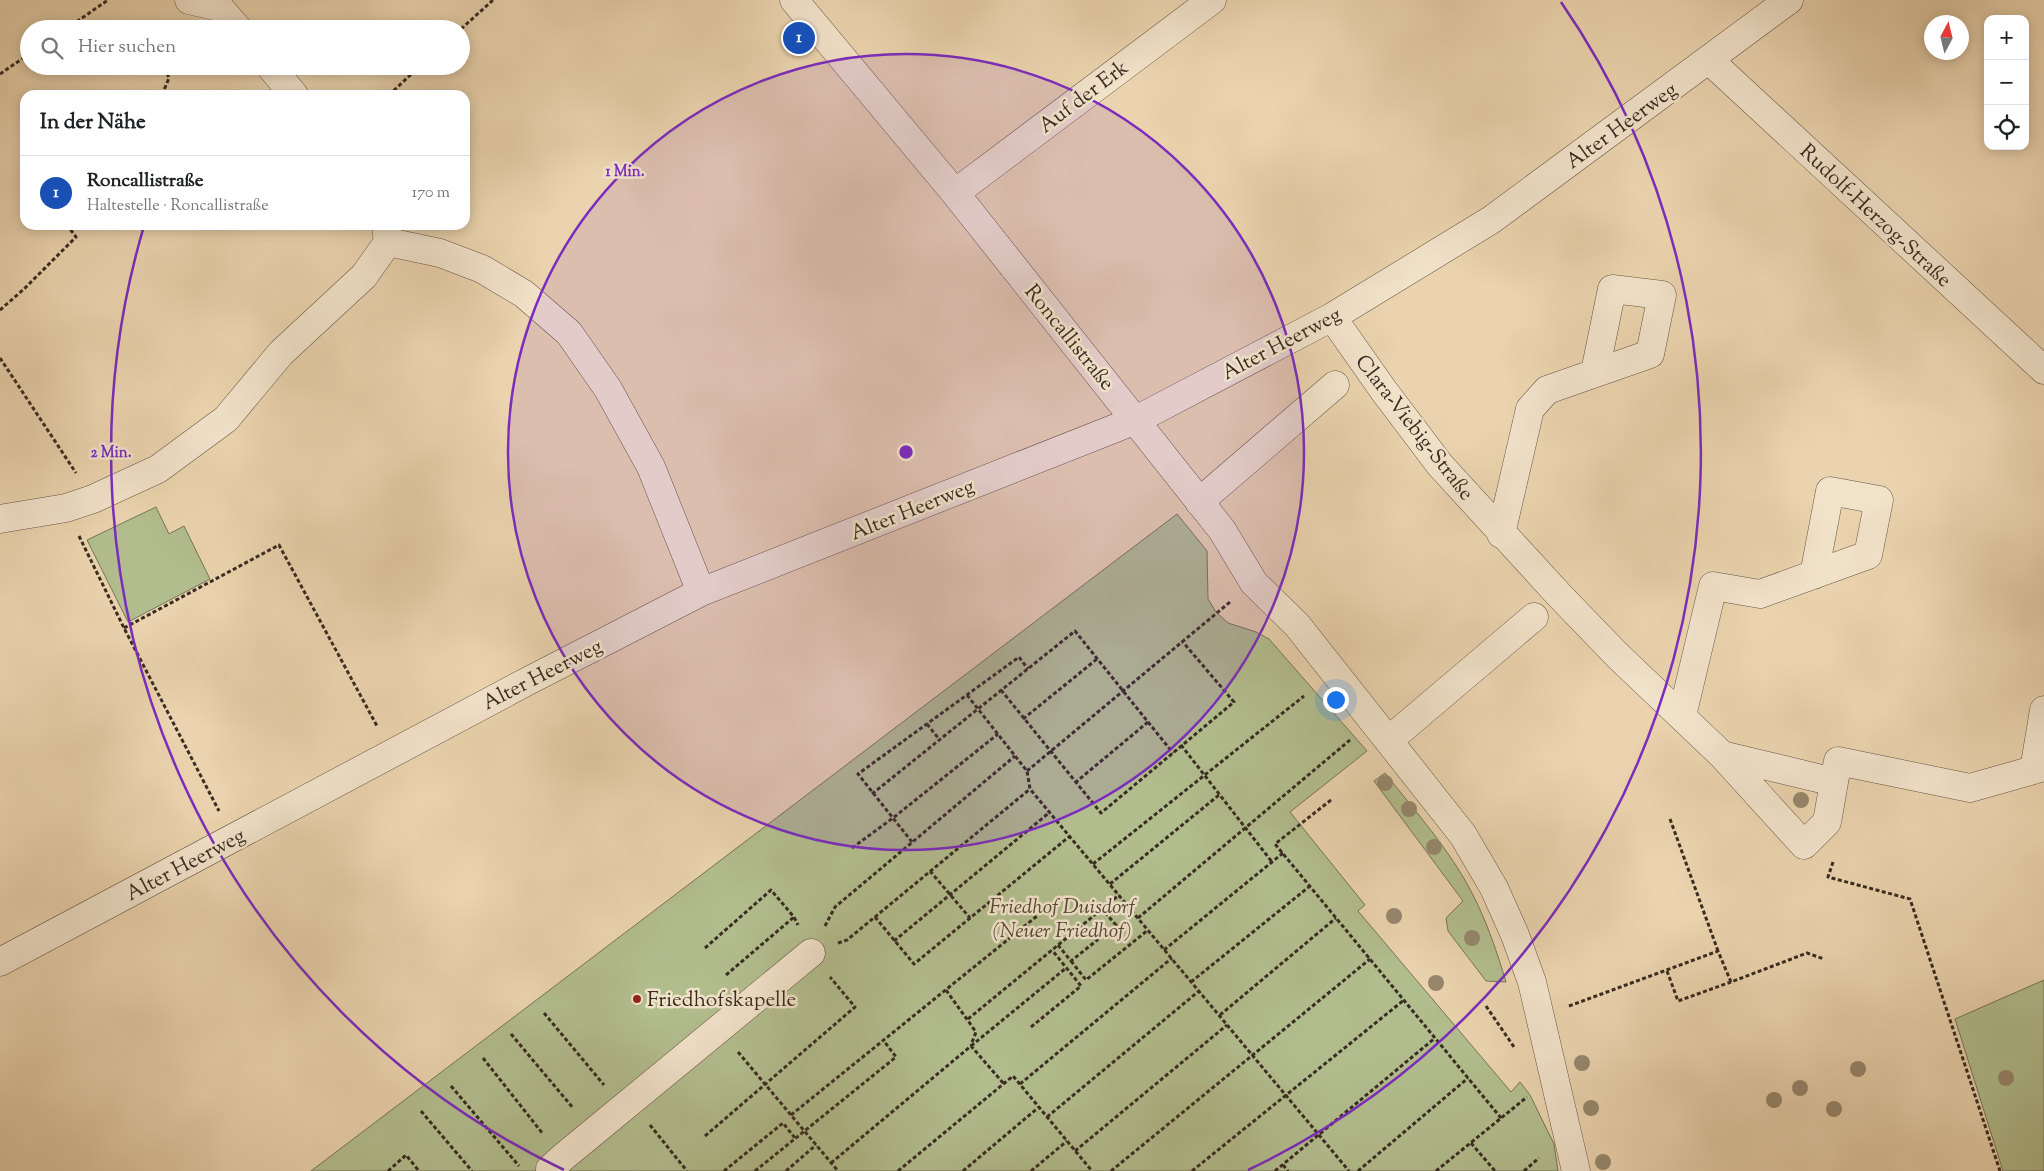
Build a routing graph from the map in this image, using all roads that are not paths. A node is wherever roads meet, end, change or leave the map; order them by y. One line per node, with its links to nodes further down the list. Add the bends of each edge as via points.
1 (189, 0): 5 (street, via 219,7)
2 (794, 0): 9 (street, Roncallistraße)
3 (1212, 0): 9 (street, Auf der Erk)
4 (1789, 0): 6 (street, Alter Heerweg)
5 (230, 20)
6 (1709, 60): 11 (street, Alter Heerweg, via 1491,220); 12 (street, Rudolf-Herzog-Straße)
7 (277, 75): 8 (street)
8 (290, 90)
9 (955, 193): 15 (street, Roncallistraße)
10 (387, 234): 17 (street, via 364,276 281,353 226,419 158,469 93,499 66,508); 20 (street, via 482,269 524,294 569,333 608,389 651,467)
11 (1332, 317): 15 (street, Alter Heerweg); 18 (street, Clara-Viebig-Straße, via 1440,465)
12 (2044, 370)
13 (1595, 372): 18 (street, Clara-Viebig-Straße, via 1547,390 1530,409)
14 (1336, 385): 16 (street)
15 (1136, 420): 16 (street, Roncallistraße); 20 (street, Alter Heerweg)
16 (1199, 502): 24 (street, Roncallistraße, via 1222,530 1254,583 1298,625)
17 (0, 519)
18 (1501, 534): 23 (street, Clara-Viebig-Straße, via 1618,656)
19 (1814, 575): 23 (street, via 1760,594 1712,586)
20 (701, 592): 29 (street, Alter Heerweg)
21 (1534, 617): 24 (street)
22 (2044, 710): 26 (street, Clara-Viebig-Straße)
23 (1682, 716): 25 (street, Clara-Viebig-Straße)
24 (1381, 730): 31 (street, Roncallistraße, via 1463,835 1494,888 1515,935 1532,982)
25 (1722, 755): 27 (street); 27 (street, Clara-Viebig-Straße, via 1804,845 1827,822)
26 (2039, 768): 27 (street, Clara-Viebig-Straße, via 1970,788 1838,761)
27 (1834, 782)
28 (811, 953): 30 (street)
29 (0, 962)
30 (557, 1164)
31 (1576, 1171)

